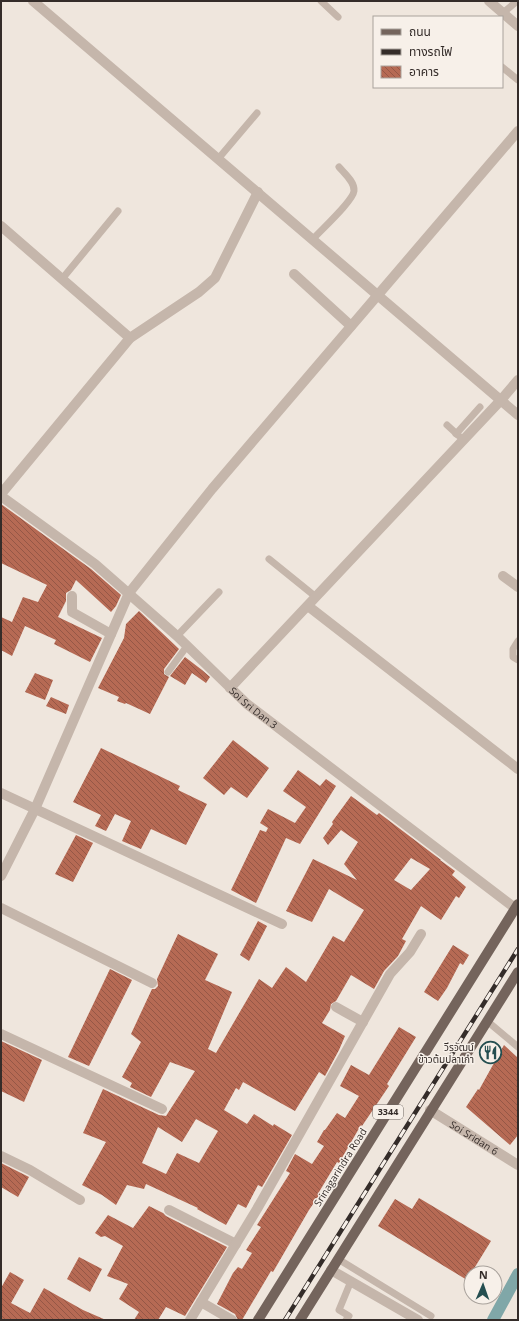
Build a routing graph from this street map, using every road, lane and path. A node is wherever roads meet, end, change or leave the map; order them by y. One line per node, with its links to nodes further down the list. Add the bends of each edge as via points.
1 (33, 1): 12 (street)
2 (321, 1): 6 (lane)
3 (489, 1): 5 (street)
4 (517, 1): 5 (lane)
5 (503, 13): 7 (street)
6 (338, 16)
7 (518, 26)
8 (503, 68): 9 (lane)
9 (518, 80)
10 (257, 113): 12 (lane)
11 (518, 131): 20 (street)
12 (218, 158): 14 (street)
13 (339, 167): 17 (lane, via 352,182 354,190 349,200)
14 (258, 192): 17 (street); 22 (street, via 215,278 199,292)
15 (118, 211): 19 (lane)
16 (1, 226): 19 (street)
17 (313, 239): 20 (street)
18 (294, 274): 21 (street)
19 (62, 279): 22 (street)
20 (378, 294): 21 (street); 24 (street)
21 (352, 326): 34 (street, via 212,489)
22 (130, 338): 29 (street)
23 (518, 380): 24 (street)
24 (501, 400): 26 (street); 28 (street)
25 (480, 407): 28 (lane)
26 (518, 415)
27 (446, 425): 28 (lane)
28 (460, 437): 36 (street)
29 (1, 495): 34 (street, Soi Sri Dan 3, via 95,564)
30 (269, 559): 36 (lane)
31 (503, 576): 32 (street)
32 (518, 587)
33 (219, 592): 39 (lane)
34 (129, 594): 38 (street); 39 (street, Soi Sri Dan 3)
35 (72, 596): 38 (street, via 72,612)
36 (316, 597): 37 (street)
37 (308, 606): 44 (street); 45 (street)
38 (111, 634): 47 (street)
39 (177, 636): 41 (street, Soi Sri Dan 3)
40 (518, 641): 42 (lane, via 513,649 513,657)
41 (187, 646): 43 (lane); 44 (street, Soi Sri Dan 3)
42 (518, 660)
43 (168, 672)
44 (230, 688): 49 (street, Soi Sri Dan 3, via 247,704)
45 (518, 769)
46 (1, 793): 47 (street)
47 (34, 809): 48 (street); 51 (street)
48 (1, 876)
49 (517, 906): 74 (main road, Srinagarindra Road / 3344)
50 (1, 908): 54 (street)
51 (282, 924)
52 (421, 934): 57 (street, via 410,952 390,974)
53 (517, 977): 56 (main road)
54 (152, 983)
55 (336, 1007): 57 (street)
56 (487, 1021): 59 (lane); 61 (main road)
57 (363, 1022): 66 (street)
58 (1, 1034): 60 (street)
59 (518, 1047)
60 (162, 1109)
61 (430, 1110): 63 (street, Soi Sridan 6); 67 (main road)
62 (1, 1156): 64 (street)
63 (518, 1165)
64 (80, 1200)
65 (169, 1210): 66 (street)
66 (236, 1244): 70 (street)
67 (338, 1259): 68 (main road); 71 (lane)
68 (331, 1270): 69 (street); 75 (main road)
69 (351, 1281): 76 (lane, via 339,1310 348,1316); 77 (street)
70 (201, 1302): 72 (street); 73 (street)
71 (431, 1316)
72 (190, 1320)
73 (232, 1320)
74 (258, 1320)
75 (300, 1320)
76 (346, 1320)
77 (418, 1320)

